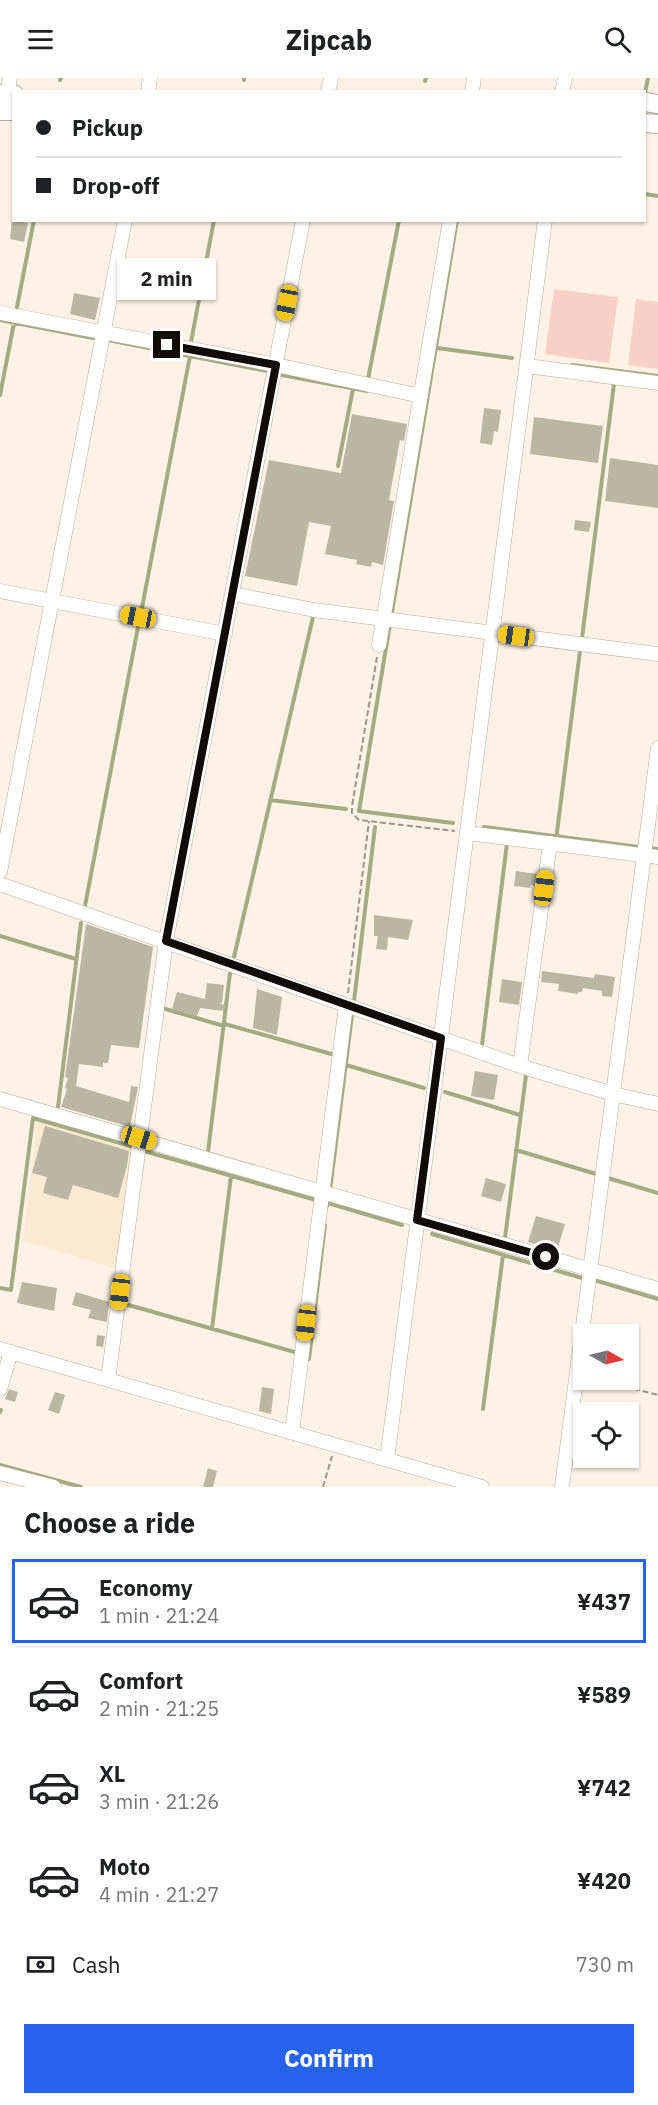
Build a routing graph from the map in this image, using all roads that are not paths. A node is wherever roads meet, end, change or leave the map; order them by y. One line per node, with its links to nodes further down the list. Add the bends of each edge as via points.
1 (125, 222): 6 (street)
2 (303, 222): 7 (street)
3 (450, 222): 10 (street)
4 (545, 222): 8 (street)
5 (0, 313): 6 (street)
6 (102, 332): 7 (street); 13 (street)
7 (276, 365): 10 (street); 12 (street)
8 (527, 366): 9 (street); 15 (street)
9 (658, 383)
10 (421, 396): 14 (street)
11 (0, 591): 13 (street)
12 (233, 594): 14 (street); 16 (street)
13 (51, 600): 16 (street); 23 (street)
14 (389, 619): 15 (street); 17 (street)
15 (493, 633): 18 (street); 20 (street)
16 (225, 634): 25 (street)
17 (379, 645)
18 (658, 654)
19 (658, 748): 22 (street)
20 (467, 832): 21 (street); 27 (street)
21 (550, 843): 22 (street); 28 (street)
22 (651, 856): 29 (street)
23 (0, 872)
24 (0, 884): 25 (street)
25 (166, 941): 26 (street); 32 (street)
26 (346, 1005): 27 (street); 33 (street)
27 (441, 1038): 28 (street); 34 (street)
28 (520, 1066): 29 (street)
29 (612, 1094): 31 (street); 35 (street)
30 (0, 1099): 32 (street)
31 (658, 1104)
32 (139, 1138): 33 (street); 38 (street)
33 (323, 1192): 34 (street); 40 (street)
34 (417, 1220): 35 (street); 41 (street)
35 (589, 1269): 36 (street); 45 (street)
36 (658, 1289)
37 (5, 1351): 38 (street); 39 (street)
38 (108, 1380): 40 (street)
39 (0, 1389)
40 (292, 1432): 41 (street)
41 (387, 1460): 44 (street)
42 (0, 1473): 43 (street)
43 (54, 1487)
44 (482, 1487)
45 (562, 1487)

